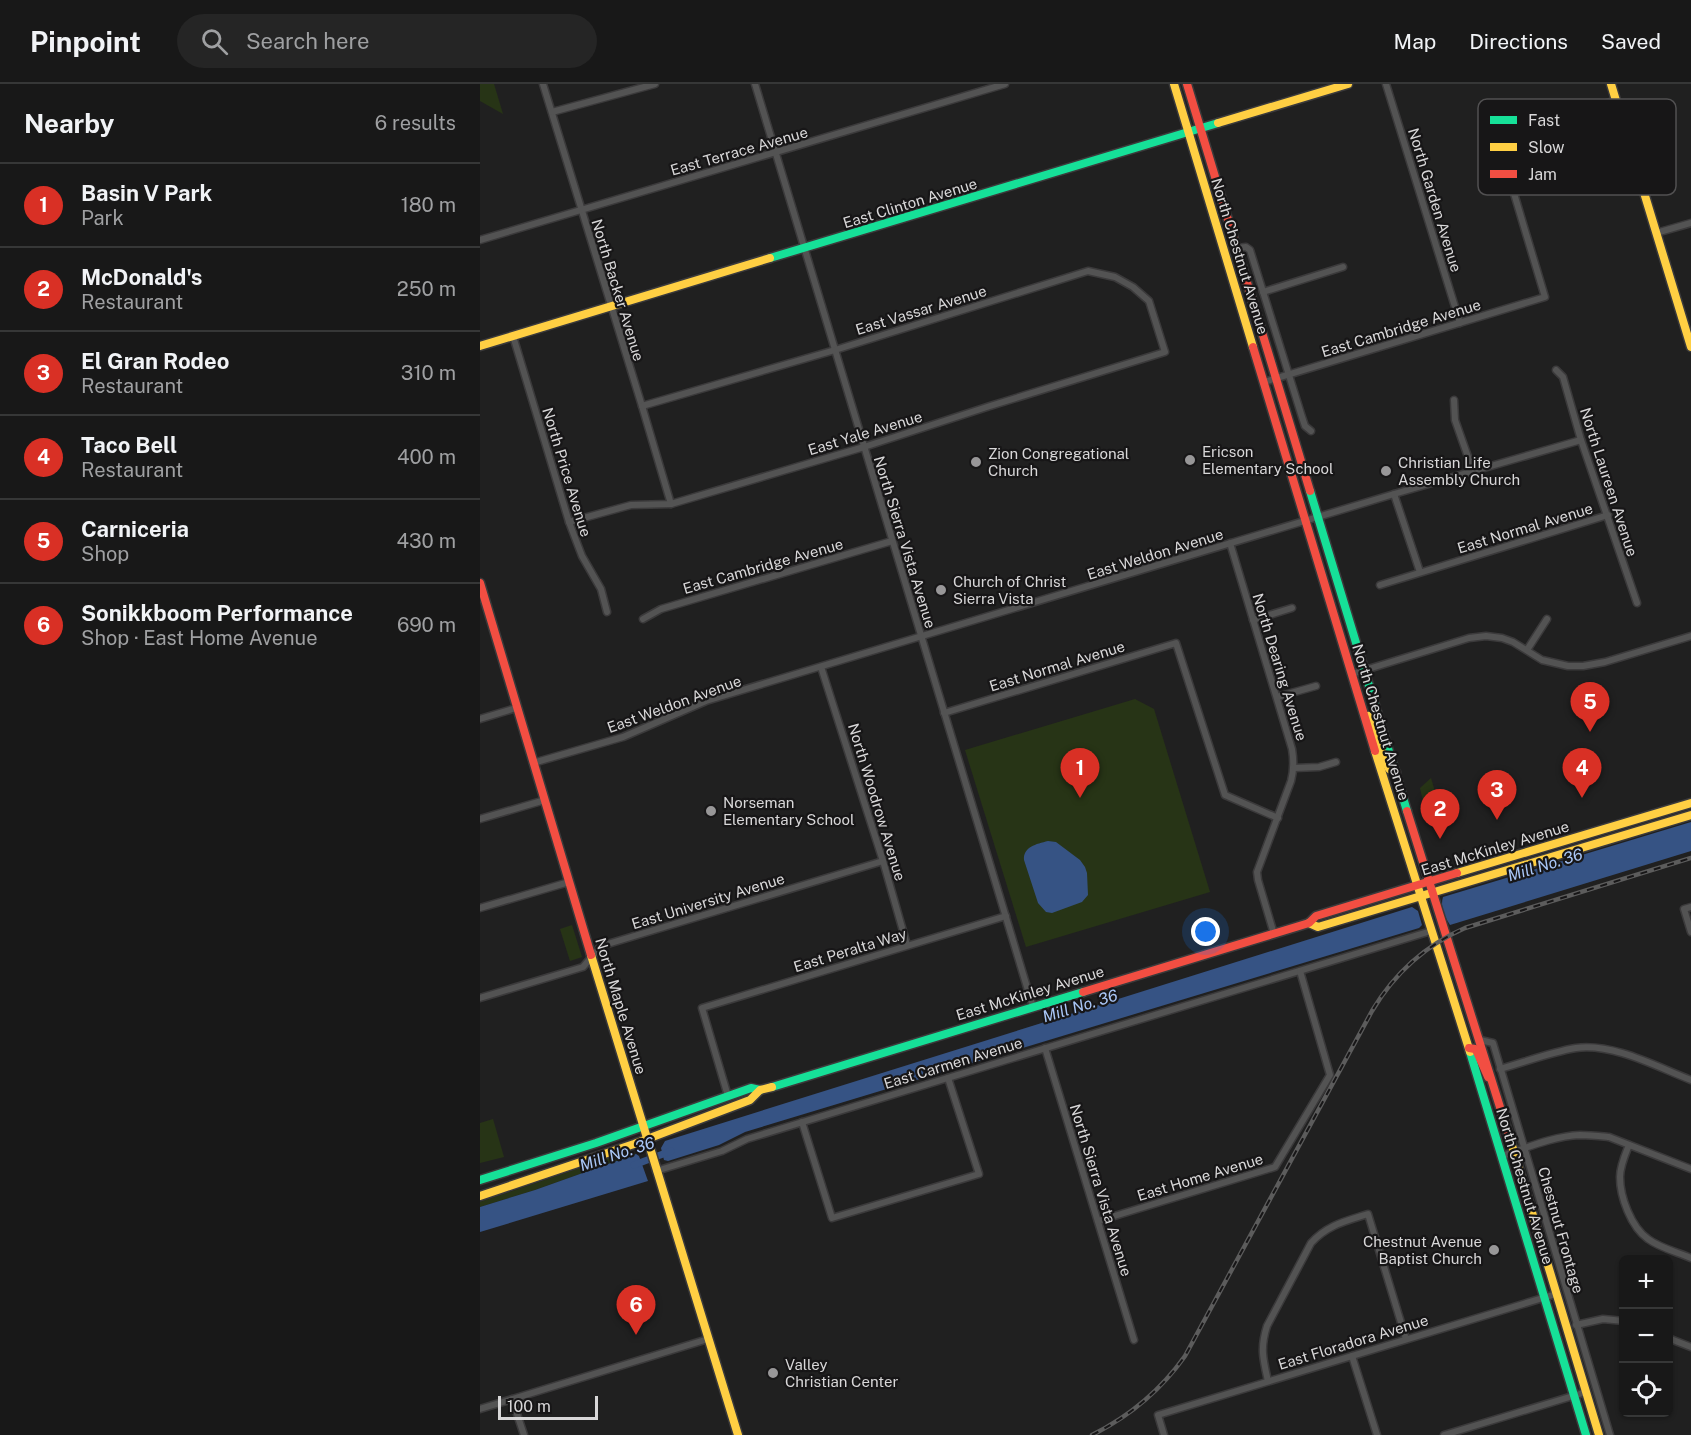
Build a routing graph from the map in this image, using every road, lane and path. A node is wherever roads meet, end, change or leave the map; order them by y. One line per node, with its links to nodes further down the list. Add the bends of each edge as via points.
1 (543, 84): 11 (street, North Backer Avenue)
2 (655, 84): 11 (street)
3 (755, 84): 14 (street, North Sierra Vista Avenue)
4 (1005, 84): 14 (street, East Terrace Avenue)
5 (1174, 84): 13 (main road, North Chestnut Avenue)
6 (1187, 84): 12 (main road, North Chestnut Avenue)
7 (1348, 84): 12 (main road, East Clinton Avenue)
8 (1386, 84): 26 (street, North Garden Avenue)
9 (1611, 84): 10 (main road)
10 (1616, 99)
11 (552, 112): 17 (street, North Backer Avenue)
12 (1201, 129): 13 (main road, East Clinton Avenue); 21 (main road, North Chestnut Avenue)
13 (1189, 132): 22 (main road, East Clinton Avenue); 35 (main road, North Chestnut Avenue)
14 (775, 153): 17 (street, East Terrace Avenue); 22 (street, North Sierra Vista Avenue)
15 (1514, 195): 26 (street, East Cambridge Avenue, via 1545,297)
16 (1645, 195): 19 (main road)
17 (581, 210): 20 (street, East Terrace Avenue); 25 (street, North Backer Avenue)
18 (1691, 223): 19 (street)
19 (1656, 233): 29 (main road)
20 (480, 240)
21 (1237, 248): 24 (street, North Chestnut Avenue, via 1249,248); 34 (main road, North Chestnut Avenue)
22 (804, 249): 25 (main road, East Clinton Avenue); 30 (street, North Sierra Vista Avenue)
23 (1343, 267): 24 (street)
24 (1263, 292): 33 (street, North Chestnut Avenue)
25 (611, 307): 27 (main road, East Clinton Avenue); 37 (street, North Backer Avenue)
26 (1460, 323): 33 (street, East Cambridge Avenue)
27 (513, 336): 28 (main road, East Clinton Avenue); 47 (street, North Price Avenue)
28 (480, 346)
29 (1691, 347)
30 (835, 350): 31 (street, East Vassar Avenue, via 1088,271 1115,277 1149,301); 37 (street, East Vassar Avenue); 40 (street, North Sierra Vista Avenue)
31 (1165, 352): 40 (street, East Yale Avenue)
32 (1556, 370): 39 (street, North Laureen Avenue, via 1563,377)
33 (1288, 374): 34 (street, East Cambridge Avenue); 38 (street, North Chestnut Avenue, via 1305,426)
34 (1276, 378): 35 (street, East Cambridge Avenue); 45 (main road, North Chestnut Avenue)
35 (1264, 382): 46 (main road, North Chestnut Avenue)
36 (1454, 400): 41 (street, via 1455,420)
37 (642, 406): 43 (street, North Backer Avenue)
38 (1311, 431)
39 (1581, 440): 41 (street, East Weldon Avenue); 44 (street, North Laureen Avenue)
40 (864, 447): 43 (street, East Yale Avenue); 48 (street, North Sierra Vista Avenue)
41 (1473, 471): 42 (street, East Weldon Avenue)
42 (1394, 494): 45 (street, East Weldon Avenue); 50 (street)
43 (671, 504): 47 (street, East Yale Avenue, via 630,505)
44 (1608, 515): 50 (street, East Normal Avenue); 53 (street, North Laureen Avenue)
45 (1318, 517): 46 (street, East Weldon Avenue); 64 (main road, North Chestnut Avenue)
46 (1306, 521): 49 (street, East Weldon Avenue); 65 (main road, North Chestnut Avenue)
47 (569, 522): 55 (street, North Price Avenue, via 601,589)
48 (892, 541): 57 (street, East Cambridge Avenue, via 661,609); 61 (street, North Sierra Vista Avenue)
49 (1230, 543): 59 (street, North Dearing Avenue); 61 (street, East Weldon Avenue)
50 (1420, 572): 52 (street, East Normal Avenue)
51 (480, 583): 56 (main road, North Maple Avenue)
52 (1380, 585)
53 (1637, 603)
54 (1292, 608): 59 (street)
55 (607, 612)
56 (484, 613): 69 (main road, North Maple Avenue)
57 (643, 619)
58 (1547, 619): 62 (street)
59 (1253, 620): 67 (street, North Dearing Avenue)
60 (1691, 636): 62 (street, via 1583,666 1553,664)
61 (921, 637): 63 (street, East Weldon Avenue); 70 (street, North Sierra Vista Avenue)
62 (1527, 650): 64 (street, via 1502,638 1469,638)
63 (821, 667): 73 (street, East Weldon Avenue, via 706,701 623,736); 82 (street, North Woodrow Avenue)
64 (1365, 670): 65 (street); 75 (main road, North Chestnut Avenue)
65 (1352, 674): 68 (main road, North Chestnut Avenue)
66 (1316, 686): 67 (street)
67 (1277, 697): 74 (street, North Dearing Avenue)
68 (1360, 702): 75 (main road, via 1374,726 1386,763); 86 (main road, North Chestnut Avenue)
69 (516, 708): 71 (street); 73 (main road, North Maple Avenue)
70 (944, 713): 79 (street, East Normal Avenue, via 1176,643 1226,795); 91 (street, North Sierra Vista Avenue)
71 (480, 720)
72 (1336, 762): 74 (street)
73 (533, 763): 76 (main road, North Maple Avenue)
74 (1294, 768): 79 (street, North Dearing Avenue)
75 (1395, 772): 85 (main road, North Chestnut Avenue)
76 (544, 800): 80 (street); 84 (main road, North Maple Avenue)
77 (1691, 803): 81 (main road, East McKinley Avenue)
78 (1691, 815): 83 (main road, East McKinley Avenue)
79 (1278, 818): 95 (street, North Dearing Avenue, via 1257,872)
80 (480, 819)
81 (1622, 823): 83 (main road, via 1616,831 1546,853); 85 (main road, East McKinley Avenue)
82 (883, 861): 97 (street, North Woodrow Avenue); 98 (street, East University Avenue, via 601,945)
83 (1517, 868): 87 (main road, East McKinley Avenue)
84 (569, 882): 90 (street); 98 (main road, North Maple Avenue)
85 (1429, 882): 86 (main road, East McKinley Avenue); 87 (main road, North Chestnut Avenue)
86 (1417, 886): 88 (main road, North Chestnut Avenue); 92 (main road, East McKinley Avenue, via 1316,916)
87 (1432, 894): 88 (main road, East McKinley Avenue); 96 (main road, North Chestnut Avenue)
88 (1420, 897): 92 (main road, East McKinley Avenue, via 1318,927); 93 (main road, North Chestnut Avenue)
89 (1691, 907): 94 (street, via 1684,909)
90 (480, 909)
91 (1006, 916): 97 (street, East Peralta Way); 101 (street, North Sierra Vista Avenue)
92 (1309, 923): 95 (main road, East McKinley Avenue)
93 (1431, 931): 96 (main road); 99 (street, East Carmen Avenue); 104 (main road, North Chestnut Avenue)
94 (1691, 932)
95 (1274, 934): 101 (main road, East McKinley Avenue)
96 (1448, 944): 102 (main road, North Chestnut Avenue)
97 (907, 945): 110 (street, East Peralta Way, via 702,1008)
98 (592, 956): 100 (street, East University Avenue, via 583,967); 112 (main road, North Maple Avenue)
99 (1299, 971): 103 (street, East Carmen Avenue); 122 (street, East Home Avenue, via 1329,1075 1275,1167)
100 (480, 998)
101 (1033, 1007): 109 (main road, East McKinley Avenue)
102 (1480, 1040): 105 (street, Chestnut Frontage, via 1492,1043); 108 (main road, North Chestnut Avenue)
103 (1045, 1048): 106 (street, East Carmen Avenue); 122 (street, North Sierra Vista Avenue)
104 (1469, 1048): 108 (main road, via 1478,1052 1484,1072); 117 (main road, North Chestnut Avenue)
105 (1500, 1069): 107 (street, via 1563,1051 1597,1048 1617,1051); 115 (street, Chestnut Frontage)
106 (948, 1078): 111 (street, East Carmen Avenue); 111 (street, via 979,1174 832,1218)
107 (1691, 1080)
108 (1492, 1081): 116 (main road, North Chestnut Avenue)
109 (760, 1090): 110 (main road, East McKinley Avenue, via 751,1088); 113 (main road, East McKinley Avenue, via 750,1100)
110 (728, 1096): 112 (main road, East McKinley Avenue)
111 (802, 1122): 119 (street, East Carmen Avenue)
112 (643, 1127): 113 (main road, North Maple Avenue); 120 (main road, East McKinley Avenue)
113 (647, 1139): 119 (main road, North Maple Avenue); 121 (main road, East McKinley Avenue)
114 (1629, 1145): 115 (street, via 1609,1137 1580,1135); 118 (street); 123 (street, via 1620,1178 1631,1220 1649,1240)
115 (1525, 1149): 116 (street); 127 (street, Chestnut Frontage)
116 (1514, 1152): 117 (street); 124 (main road, North Chestnut Avenue)
117 (1502, 1156): 125 (main road, North Chestnut Avenue)
118 (1691, 1169)
119 (657, 1171): 128 (main road, North Maple Avenue)
120 (480, 1180)
121 (480, 1196)
122 (1098, 1221): 130 (street, North Sierra Vista Avenue)
123 (1691, 1258)
124 (1556, 1294): 125 (street, East Floradora Avenue); 135 (main road, North Chestnut Avenue)
125 (1545, 1298): 129 (street, East Floradora Avenue); 136 (main road, North Chestnut Avenue)
126 (1619, 1321): 127 (street, via 1604,1319)
127 (1576, 1325): 146 (street, Chestnut Frontage)
128 (708, 1339): 137 (street); 140 (main road, North Maple Avenue)
129 (1406, 1339): 133 (street, East Floradora Avenue); 134 (street, via 1368,1214 1338,1223 1318,1236 1306,1251 1267,1326 1261,1350)
130 (1134, 1340)
131 (1673, 1340): 132 (street)
132 (1691, 1347)
133 (1352, 1356): 134 (street, East Floradora Avenue); 142 (street)
134 (1268, 1381): 141 (street, East Floradora Avenue, via 1158,1415)
135 (1586, 1392): 136 (street); 145 (main road, North Chestnut Avenue)
136 (1574, 1396): 143 (street); 144 (main road, North Chestnut Avenue)
137 (512, 1399): 138 (street); 139 (street)
138 (480, 1409)
139 (524, 1435)
140 (736, 1435)
141 (1164, 1435)
142 (1377, 1435)
143 (1444, 1435)
144 (1586, 1435)
145 (1599, 1435)
146 (1610, 1435)

